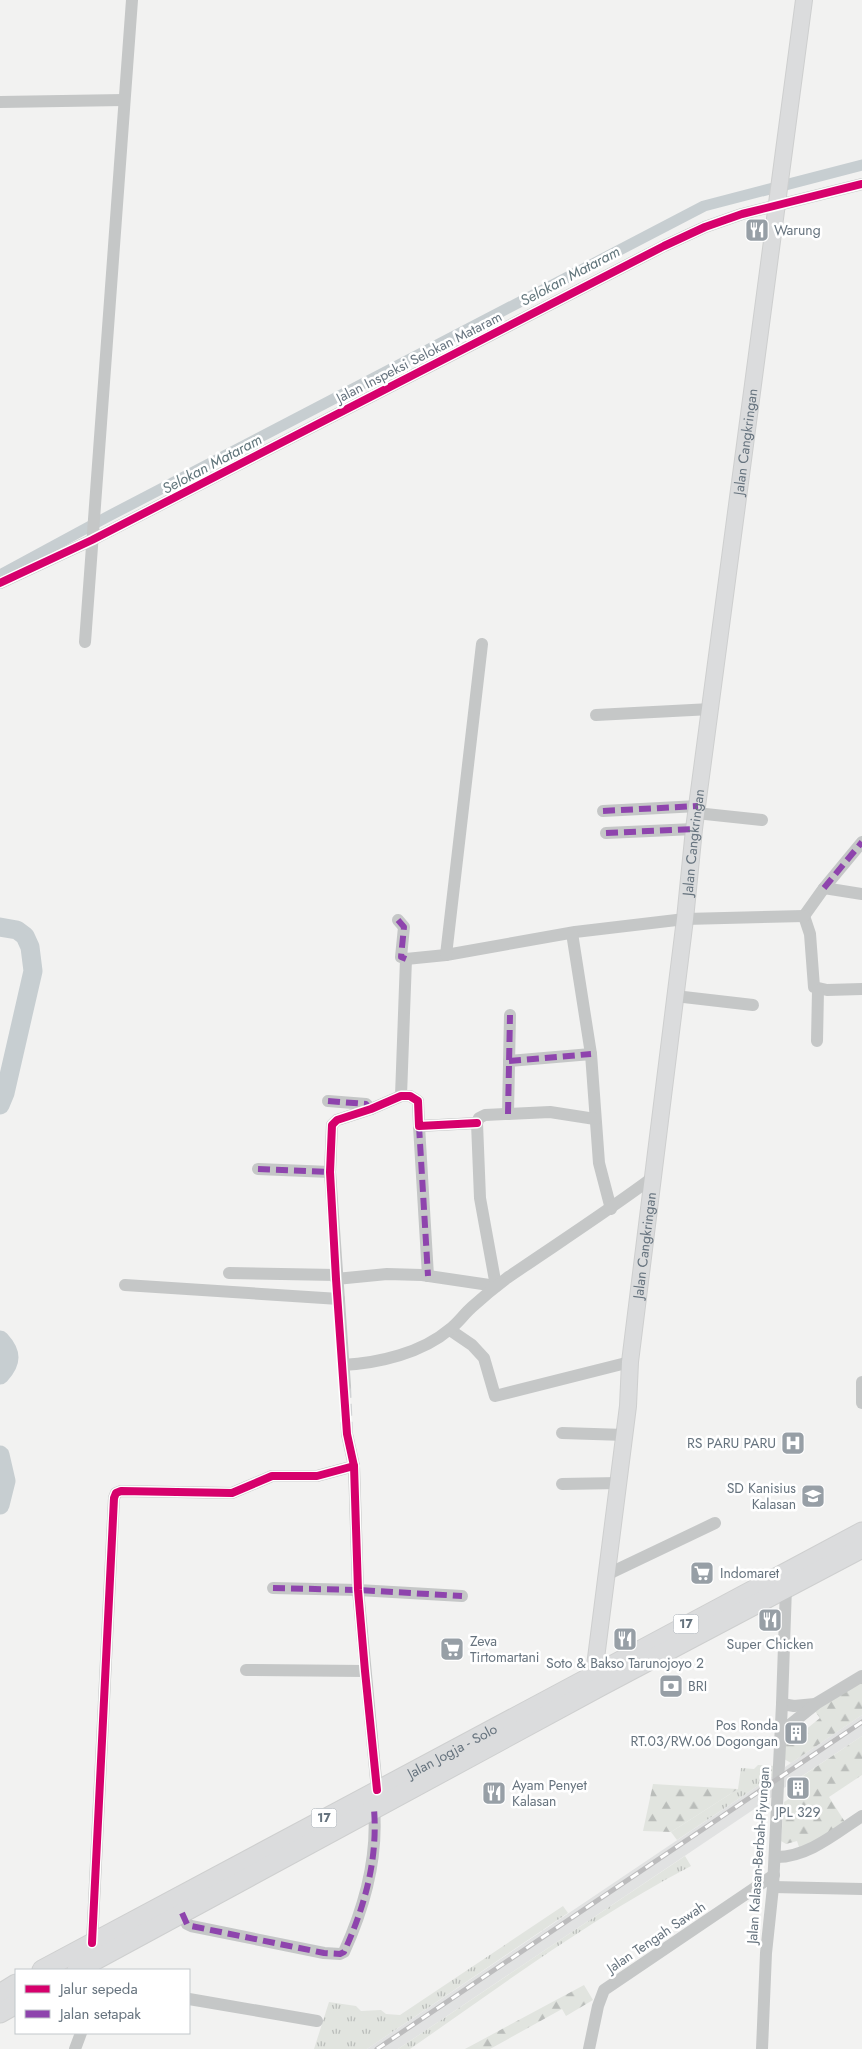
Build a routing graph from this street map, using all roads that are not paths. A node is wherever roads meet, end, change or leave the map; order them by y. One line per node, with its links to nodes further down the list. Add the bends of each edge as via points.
1 (132, 0): 3 (street)
2 (804, 0): 6 (main road, Jalan Cangkringan)
3 (124, 100): 4 (street); 7 (street)
4 (0, 102)
5 (862, 184): 6 (street, Jalan Inspeksi Selokan Mataram)
6 (778, 202): 7 (street, Jalan Inspeksi Selokan Mataram, via 705,227 664,246); 11 (main road, Jalan Cangkringan)
7 (92, 535): 8 (street, Jalan Inspeksi Selokan Mataram); 9 (street)
8 (0, 584)
9 (85, 642)
10 (482, 644): 24 (street)
11 (710, 709): 12 (street); 14 (main road, Jalan Cangkringan)
12 (596, 714)
13 (603, 811): 14 (street)
14 (696, 816): 15 (street); 16 (street); 21 (main road, Jalan Cangkringan)
15 (762, 820)
16 (606, 833)
17 (862, 842): 18 (street)
18 (824, 888): 19 (street); 20 (street)
19 (862, 894)
20 (804, 916): 21 (street); 27 (street, via 810,934 813,986)
21 (685, 919): 23 (street); 28 (main road, Jalan Cangkringan)
22 (398, 920): 25 (street, via 404,927 401,957)
23 (572, 933): 24 (street); 32 (street)
24 (446, 955): 25 (street)
25 (406, 959): 34 (street)
26 (862, 989): 27 (street)
27 (818, 990): 31 (street)
28 (675, 996): 29 (street); 43 (main road, Jalan Cangkringan)
29 (753, 1005)
30 (510, 1015): 33 (street)
31 (817, 1041)
32 (591, 1054): 33 (street); 38 (street)
33 (510, 1061): 37 (street)
34 (401, 1096): 36 (street); 40 (street, via 410,1096 418,1101)
35 (328, 1101): 36 (street, via 366,1104)
36 (371, 1109): 42 (street, via 337,1120 332,1125)
37 (508, 1114): 38 (street, via 550,1112); 39 (street, via 481,1116)
38 (596, 1119): 44 (street, via 599,1163)
39 (477, 1123): 40 (street); 49 (street, via 480,1198)
40 (419, 1126): 46 (street)
41 (258, 1169): 42 (street)
42 (330, 1172): 47 (street)
43 (652, 1178): 44 (street); 52 (main road, Jalan Cangkringan)
44 (611, 1209): 49 (street)
45 (229, 1273): 47 (street)
46 (428, 1276): 47 (street); 49 (street)
47 (336, 1277): 50 (street)
48 (125, 1285): 50 (street)
49 (496, 1286): 51 (street)
50 (338, 1299): 53 (street)
51 (450, 1330): 52 (street, via 484,1358 495,1396); 53 (street, via 402,1354 368,1363)
52 (630, 1362): 59 (main road, Jalan Cangkringan)
53 (343, 1365): 55 (street)
54 (862, 1382): 56 (street)
55 (344, 1386)
56 (862, 1403)
57 (562, 1432): 59 (street)
58 (347, 1434): 60 (street)
59 (625, 1435): 61 (main road, Jalan Cangkringan)
60 (354, 1466): 69 (street); 84 (street, via 317,1476 272,1476 232,1493 116,1493)
61 (619, 1483): 62 (street); 66 (main road, Jalan Cangkringan)
62 (562, 1484)
63 (715, 1523): 66 (street)
64 (862, 1532): 67 (highway, Jalan Jogja - Solo / 17)
65 (862, 1548): 67 (highway, Jalan Jogja - Solo / 17)
66 (606, 1575): 74 (main road, Jalan Cangkringan)
67 (782, 1581): 74 (highway, Jalan Jogja - Solo / 17); 76 (street, Jalan Kalasan-Berbah-Piyungan)
68 (273, 1588): 69 (street)
69 (358, 1590): 70 (street); 72 (street)
70 (462, 1596)
71 (246, 1670): 72 (street)
72 (364, 1671): 78 (street)
73 (862, 1676): 75 (street)
74 (597, 1680): 78 (highway, Jalan Jogja - Solo / 17)
75 (817, 1703): 76 (street); 77 (street)
76 (782, 1704): 77 (street, Jalan Kalasan-Berbah-Piyungan)
77 (781, 1732): 80 (street, Jalan Kalasan-Berbah-Piyungan)
78 (375, 1799): 83 (highway, Jalan Jogja - Solo / 17); 83 (street, via 370,1878 357,1923 344,1952 324,1953 191,1926); 84 (highway, Jalan Jogja - Solo / 17)
79 (862, 1816): 80 (street, via 809,1849)
80 (775, 1857): 81 (street, Jalan Kalasan-Berbah-Piyungan)
81 (774, 1881): 82 (street); 95 (street, Jalan Tengah Sawah, via 604,1990); 96 (street, Jalan Kalasan-Berbah-Piyungan, via 766,1952)
82 (862, 1889)
83 (182, 1914): 84 (highway, Jalan Jogja - Solo / 17)
84 (96, 1958): 85 (highway, Jalan Jogja - Solo / 17); 86 (highway, Jalan Jogja - Solo / 17)
85 (46, 1969)
86 (79, 1969)
87 (15, 1985): 88 (highway)
88 (0, 1994)
89 (190, 1999): 92 (street)
90 (15, 2005): 91 (highway)
91 (0, 2013)
92 (317, 2021)
93 (81, 2034): 94 (street)
94 (75, 2049)
95 (589, 2049)
96 (762, 2049)

